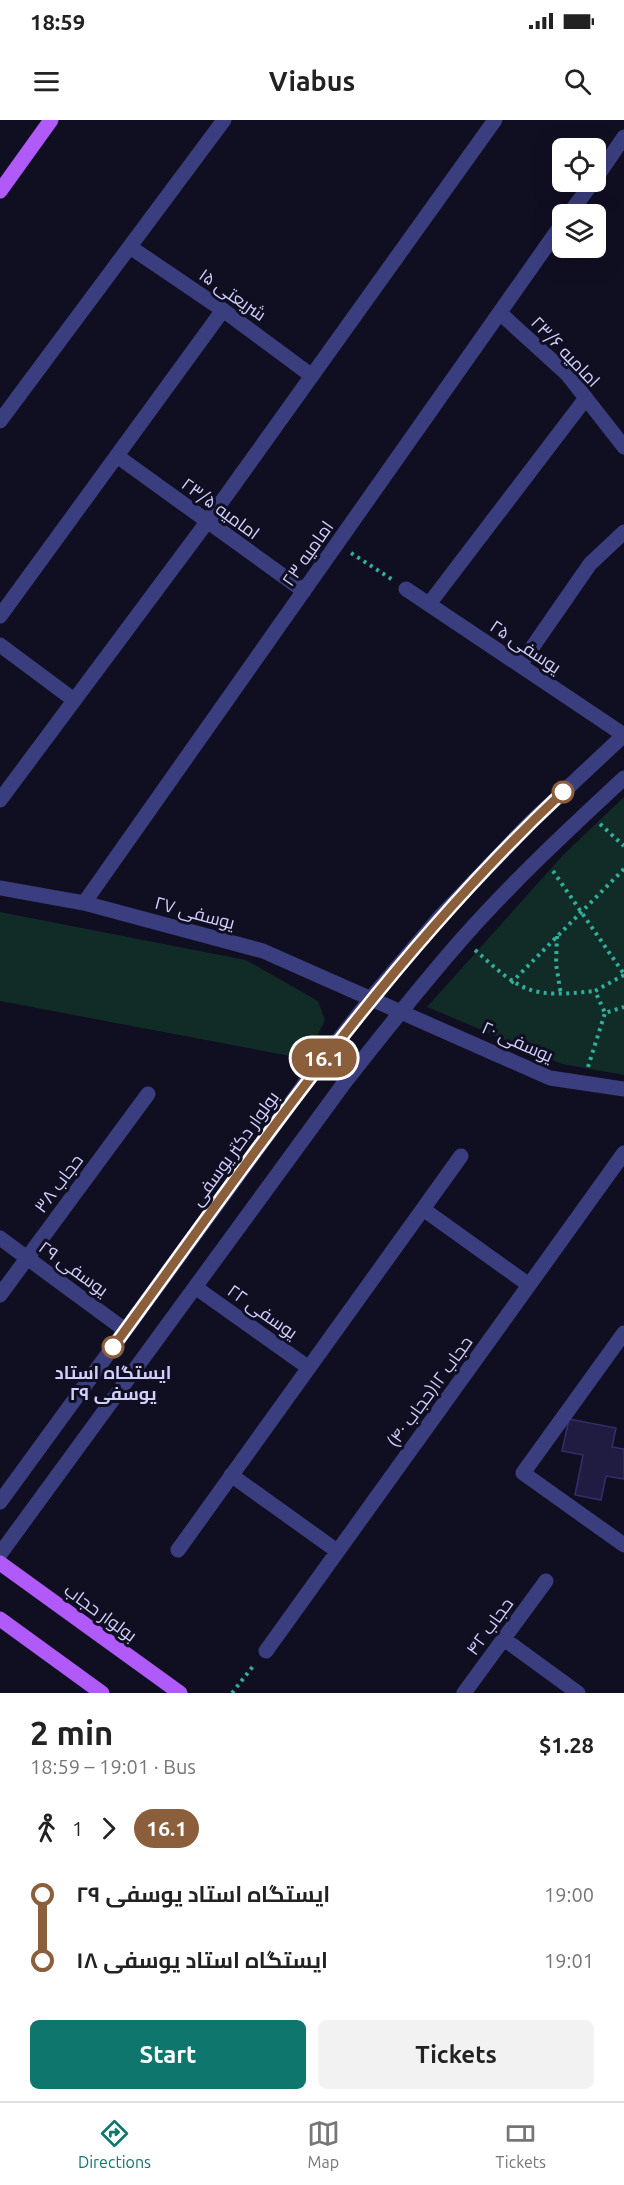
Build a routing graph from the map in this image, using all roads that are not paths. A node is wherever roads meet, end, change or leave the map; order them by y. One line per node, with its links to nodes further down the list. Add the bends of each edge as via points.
1 (51, 120): 6 (main road)
2 (224, 120): 8 (street)
3 (495, 120): 11 (street)
4 (624, 137): 5 (street)
5 (606, 163)
6 (0, 191)
7 (552, 238): 10 (street, امامیه ۲۳)
8 (130, 247): 9 (street, شریعتی ۱۵); 13 (street)
9 (223, 310): 11 (street, شریعتی ۱۵); 15 (street)
10 (500, 313): 12 (street, امامیه ۲۳/۶, via 567,374); 19 (street, امامیه ۲۳)
11 (312, 376): 16 (street)
12 (586, 398): 14 (street, امامیه ۲۳/۶); 20 (street)
13 (0, 421)
14 (624, 447)
15 (117, 456): 16 (street, امامیه ۲۳/۵); 21 (street)
16 (207, 522): 19 (street, امامیه ۲۳/۵); 24 (street)
17 (624, 532): 23 (street, via 590,564)
18 (406, 589): 20 (street, یوسفی ۲۵)
19 (304, 591): 29 (street, امامیه ۲۳)
20 (429, 604): 23 (street, یوسفی ۲۵)
21 (0, 616)
22 (0, 645): 24 (street)
23 (520, 665): 25 (street, یوسفی ۲۵)
24 (74, 700): 27 (street)
25 (624, 735): 30 (street, بولوار دکتر یوسفی, via 529,824 439,918)
26 (624, 778): 31 (street, via 542,855 462,939)
27 (0, 800)
28 (0, 888): 29 (street, یوسفی ۲۷)
29 (84, 903): 30 (street, یوسفی ۲۷, via 263,951)
30 (372, 998): 31 (street, یوسفی ۲۷); 42 (street, بولوار دکتر یوسفی)
31 (401, 1011): 32 (street, یوسفی ۲۰, via 550,1078); 40 (street)
32 (624, 1089)
33 (148, 1094): 38 (street, حجاب ۳۸)
34 (624, 1154): 39 (street, حجاب ۱۲(حجاب ۴۰))
35 (461, 1156): 36 (street)
36 (423, 1209): 39 (street); 44 (street)
37 (0, 1238): 38 (street, یوسفی ۲۹)
38 (27, 1257): 41 (street, حجاب ۳۸); 42 (street, یوسفی ۲۹)
39 (529, 1285): 49 (street, حجاب ۱۲(حجاب ۴۰))
40 (195, 1287): 44 (street, یوسفی ۲۲); 50 (street)
41 (0, 1294)
42 (125, 1330): 46 (street, بولوار دکتر یوسفی)
43 (624, 1334): 47 (street, via 523,1473)
44 (309, 1368): 45 (street)
45 (231, 1475): 48 (street); 49 (street)
46 (0, 1502)
47 (624, 1545)
48 (178, 1550)
49 (337, 1551): 55 (street, حجاب ۱۲(حجاب ۴۰))
50 (0, 1554)
51 (0, 1563): 57 (main road, بولوار حجاب)
52 (546, 1581): 54 (street, حجاب ۴۲)
53 (0, 1619): 56 (main road)
54 (504, 1639): 58 (street, حجاب ۴۲); 59 (street)
55 (266, 1651)
56 (102, 1693)
57 (180, 1693)
58 (464, 1693)
59 (578, 1693)

